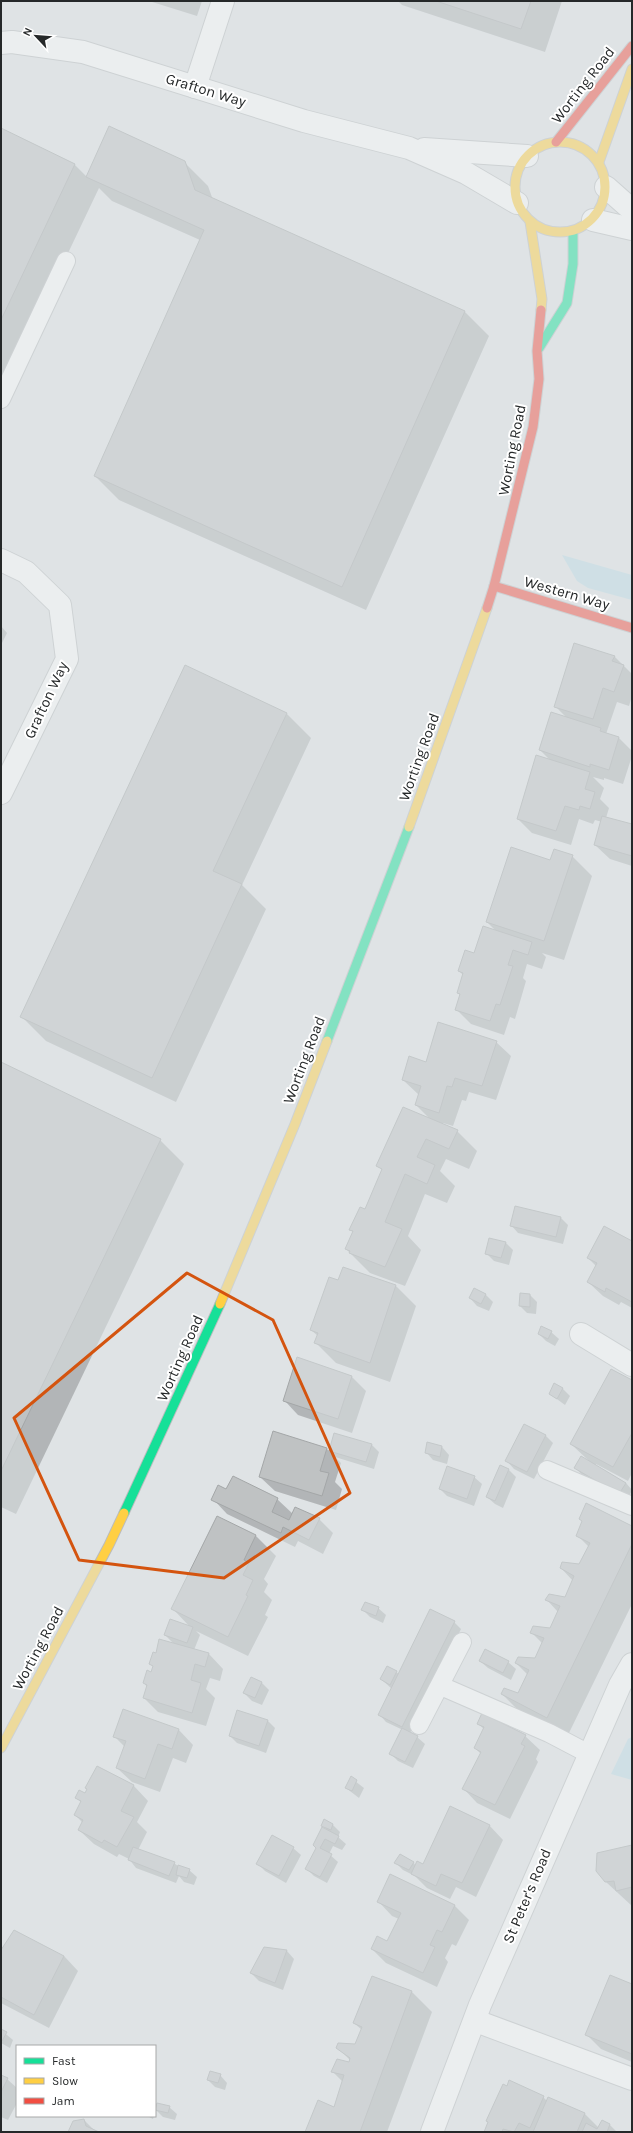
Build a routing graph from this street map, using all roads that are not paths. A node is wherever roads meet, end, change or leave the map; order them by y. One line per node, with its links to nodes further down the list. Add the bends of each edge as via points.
1 (223, 1): 5 (street)
2 (1, 43): 5 (street, Grafton Way, via 12,42 83,52)
3 (632, 46): 6 (street, Worting Road)
4 (632, 68): 9 (street, Worting Road)
5 (195, 86): 7 (street, Grafton Way, via 304,121)
6 (556, 142): 8 (street, via 541,146); 9 (street, via 572,143 587,150)
7 (409, 148): 8 (street, Grafton Way); 11 (street, Grafton Way, via 466,173)
8 (527, 156): 11 (street, via 517,171 514,187)
9 (599, 162): 10 (street)
10 (606, 187): 12 (street); 13 (street, via 603,202)
11 (517, 203): 14 (street)
12 (632, 210)
13 (593, 220): 15 (street); 16 (street)
14 (530, 222): 16 (street, via 537,228 552,233); 18 (street, Worting Road, via 542,299)
15 (632, 229)
16 (574, 231): 18 (street, via 573,264 567,303)
17 (66, 261): 19 (lane)
18 (537, 351): 21 (street, Worting Road, via 539,379 533,427)
19 (1, 400)
20 (1, 560): 23 (street, Grafton Way, via 26,572 60,605 67,659)
21 (494, 586): 22 (street, Western Way); 33 (street, Worting Road, via 405,838 227,1289 109,1545)
22 (632, 628)
23 (1, 793)
24 (581, 1334): 25 (street)
25 (632, 1365)
26 (547, 1470): 27 (lane)
27 (632, 1506)
28 (462, 1642): 30 (lane)
29 (632, 1664): 31 (street, St Peter's Road)
30 (441, 1686): 32 (lane); 34 (lane, via 549,1733)
31 (626, 1689): 34 (street, St Peter's Road)
32 (420, 1725)
33 (1, 1747)
34 (589, 1754): 35 (street, St Peter's Road, via 480,2005)
35 (476, 2021): 36 (street); 37 (street, St Peter's Road)
36 (632, 2079)
37 (432, 2132)

